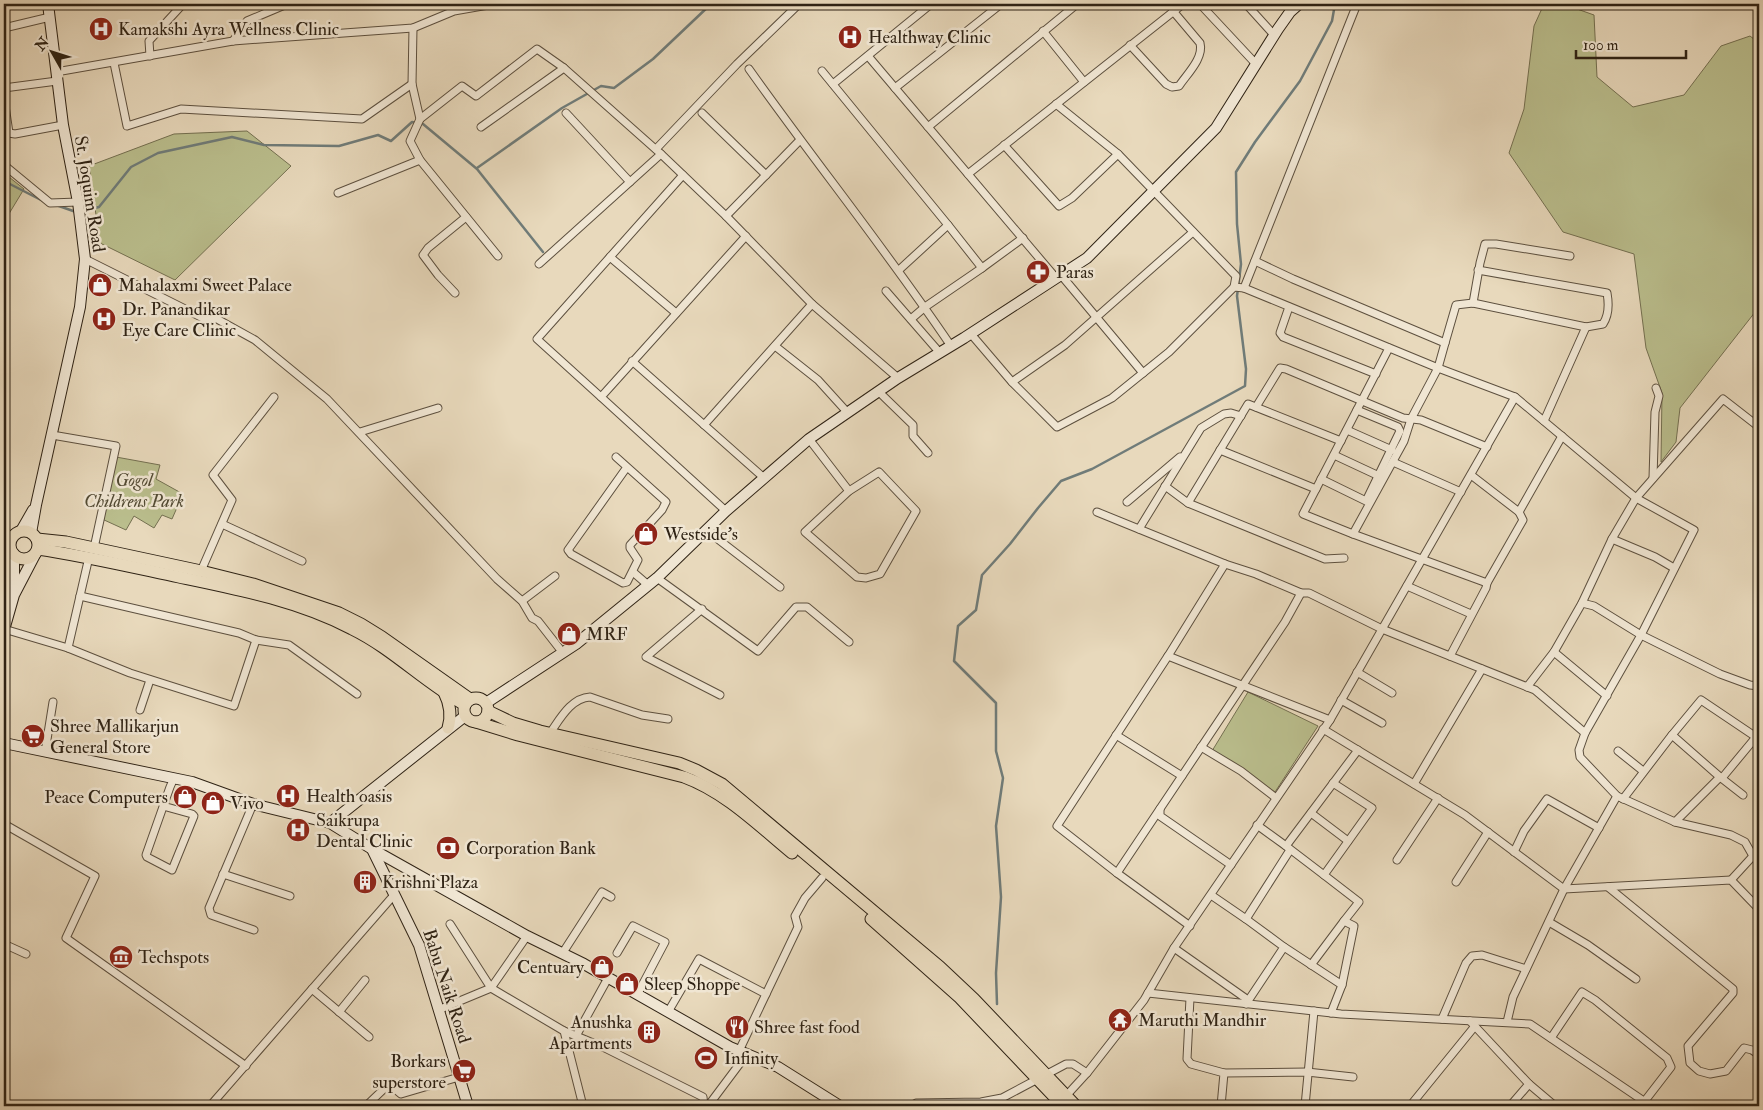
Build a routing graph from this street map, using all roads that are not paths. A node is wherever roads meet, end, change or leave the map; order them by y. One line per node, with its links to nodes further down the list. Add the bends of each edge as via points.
1 (7, 4): 16 (street)
2 (48, 4): 17 (main road, St. Joquim Road)
3 (183, 4): 24 (street, via 150,41)
4 (287, 4): 22 (street, via 247,21)
5 (494, 4): 19 (street, via 454,11)
6 (800, 4): 48 (street, via 737,64)
7 (931, 4): 25 (street)
8 (1001, 4): 36 (street)
9 (1077, 4): 20 (street)
10 (1182, 4): 15 (street)
11 (1200, 4): 27 (street)
12 (1246, 4): 21 (street)
13 (1299, 4): 21 (main road)
14 (1357, 4): 69 (street)
15 (1173, 11): 23 (street); 23 (street, via 1200,43 1201,49 1179,86 1166,84)
16 (4, 15)
17 (50, 17): 18 (street); 31 (main road, St. Joquim Road)
18 (4, 28)
19 (413, 28): 22 (street); 33 (street)
20 (1043, 31): 32 (street); 44 (street)
21 (1274, 35): 27 (main road)
22 (233, 41): 24 (street)
23 (1130, 45): 32 (street)
24 (150, 56): 26 (street)
25 (868, 56): 34 (street); 36 (street)
26 (114, 62): 31 (street); 33 (street, via 127,126 180,109 362,119)
27 (1256, 64): 56 (main road, via 1216,128)
28 (564, 68): 41 (street, via 538,49 476,96 462,86); 43 (street); 48 (street)
29 (749, 69): 46 (street)
30 (822, 71): 34 (street)
31 (57, 77): 35 (street); 42 (main road, St. Joquim Road)
32 (1084, 82): 38 (street)
33 (412, 84): 41 (street)
34 (833, 84): 61 (street)
35 (4, 88)
36 (895, 88): 44 (street)
37 (4, 99): 45 (street)
38 (1056, 104): 47 (street); 49 (street)
39 (566, 113): 55 (street)
40 (702, 113): 54 (street)
41 (420, 120): 50 (street, via 410,141)
42 (63, 125): 45 (street, via 16,134); 58 (main road, St. Joquim Road)
43 (481, 127)
44 (928, 127): 52 (street)
45 (6, 131)
46 (800, 140): 54 (street); 72 (street)
47 (1004, 145): 49 (street, via 1059,206 1072,198); 52 (street)
48 (658, 152): 53 (street); 55 (street)
49 (1118, 154): 56 (street)
50 (420, 160): 57 (street); 60 (street)
51 (4, 165): 58 (street, via 50,203)
52 (968, 174): 64 (street)
53 (683, 175): 59 (street); 67 (street)
54 (766, 175): 59 (street)
55 (630, 182): 70 (street)
56 (1154, 191): 62 (street); 74 (main road, via 1087,258)
57 (338, 194)
58 (78, 202): 68 (main road, St. Joquim Road)
59 (726, 216): 63 (street)
60 (466, 217): 65 (street); 78 (street, via 423,255)
61 (948, 225): 71 (street); 72 (street)
62 (1193, 232): 75 (street, via 1236,276); 84 (street)
63 (746, 236): 80 (street); 83 (street)
64 (1023, 238): 71 (street); 74 (street)
65 (498, 256)
66 (1570, 256): 73 (street, via 1485,244)
67 (610, 257): 83 (street); 102 (street, via 537,339)
68 (85, 259): 115 (street, via 203,318 217,319 255,340 327,399); 116 (main road, St. Joquim Road, via 80,307)
69 (1255, 261): 76 (street); 88 (street)
70 (539, 264)
71 (982, 268): 81 (street)
72 (899, 270): 81 (street)
73 (1478, 270): 79 (street); 86 (street, via 1607,293 1606,320 1603,324)
74 (1059, 277): 84 (street); 87 (main road)
75 (1234, 286): 76 (street); 95 (street, via 1169,352)
76 (1244, 288): 82 (street)
77 (886, 291): 85 (street)
78 (455, 294)
79 (1473, 303): 86 (street); 88 (street, via 1456,305)
80 (812, 304): 89 (street); 97 (street)
81 (925, 307): 85 (street); 90 (street)
82 (1290, 307): 91 (street); 96 (street, via 1280,328 1282,337)
83 (676, 313): 93 (street)
84 (1097, 317): 95 (street); 98 (street, via 1066,345)
85 (911, 319): 92 (street)
86 (1586, 327): 111 (street)
87 (971, 334): 90 (main road); 98 (street)
88 (1445, 343): 94 (street)
89 (775, 346): 108 (street, via 818,380); 112 (street)
90 (951, 346): 92 (main road)
91 (1389, 348): 94 (street); 96 (street)
92 (940, 353): 97 (main road)
93 (632, 361): 102 (street); 112 (street)
94 (1438, 368): 103 (street); 110 (street)
95 (1143, 373): 98 (street, via 1112,398 1057,427)
96 (1376, 374): 104 (street)
97 (898, 378): 100 (main road)
98 (1012, 382)
99 (1656, 388): 133 (street, via 1659,396 1655,412)
100 (878, 391): 108 (main road); 124 (street, via 913,425 913,436)
101 (274, 397): 144 (street, via 213,475 232,500)
102 (601, 397): 141 (street)
103 (1515, 397): 111 (street); 120 (street)
104 (1362, 401): 105 (street, via 1280,368); 107 (street); 110 (street)
105 (1256, 407): 109 (street, via 1248,404); 119 (street)
106 (438, 408): 115 (street)
107 (1357, 410): 114 (street); 122 (street, via 1398,427 1400,431)
108 (847, 412): 118 (main road)
109 (1241, 416): 121 (street); 123 (street, via 1231,413 1214,418 1201,428)
110 (1412, 419): 120 (street, via 1422,420); 127 (street)
111 (1544, 421): 117 (street)
112 (704, 425): 131 (street)
113 (1759, 427): 133 (street, via 1723,399)
114 (1347, 430): 119 (street); 122 (street)
115 (360, 432): 169 (street)
116 (52, 434): 149 (main road, St. Joquim Road); 152 (street, via 116,446)
117 (1562, 436): 138 (street); 143 (street)
118 (809, 439): 131 (main road); 136 (street)
119 (1341, 441): 125 (street)
120 (1487, 447): 129 (street)
121 (1220, 450): 135 (street); 140 (street)
122 (1392, 450): 130 (street)
123 (1186, 452): 134 (street); 139 (street)
124 (928, 453)
125 (1334, 455): 130 (street); 132 (street)
126 (616, 458): 128 (street)
127 (1393, 462): 137 (street); 148 (street)
128 (627, 467): 159 (street, via 666,502 630,545 638,560); 159 (street, via 568,550 620,583 627,582)
129 (1471, 475): 137 (street); 143 (street)
130 (1378, 476): 132 (street, via 1366,502)
131 (764, 478): 141 (main road)
132 (1321, 479): 135 (street)
133 (1653, 479): 138 (street)
134 (1166, 486): 140 (street); 145 (street)
135 (1316, 490): 148 (street, via 1303,514)
136 (850, 491): 136 (street, via 805,532 857,577 866,578 880,574 916,511 879,472)
137 (1461, 492): 154 (street)
138 (1636, 498): 150 (street); 157 (street, via 1694,530)
139 (1127, 502)
140 (1188, 503): 153 (street, via 1325,559)
141 (726, 512): 147 (main road)
142 (1097, 512): 145 (street)
143 (1519, 512): 162 (street, via 1523,520)
144 (222, 524): 155 (street); 158 (street)
145 (1139, 529): 156 (street)
146 (4, 530): 149 (main road)
147 (706, 530): 161 (main road); 165 (street)
148 (1353, 534): 154 (street)
149 (29, 537): 151 (main road, via 11,543); 151 (main road, via 29,558 21,558); 152 (main road); 167 (main road, St. Joquim Road)
150 (1612, 539): 157 (street); 170 (street)
151 (10, 551): 167 (main road)
152 (91, 552): 158 (main road); 168 (street); 189 (main road, via 312,612 353,629)
153 (1344, 558)
154 (1422, 559): 162 (street); 164 (street)
155 (302, 561)
156 (1225, 564): 166 (street); 181 (street)
157 (1674, 568): 175 (street)
158 (201, 570): 196 (main road, via 253,584 362,624)
159 (633, 572): 163 (street)
160 (555, 576): 169 (street)
161 (657, 578): 163 (main road); 171 (street)
162 (1487, 583): 172 (street)
163 (648, 585): 180 (main road)
164 (1407, 586): 172 (street); 173 (street)
165 (780, 587)
166 (1301, 593): 173 (street, via 1309,593); 186 (street)
167 (14, 595): 174 (main road)
168 (80, 596): 176 (street, via 239,633); 178 (street)
169 (522, 602): 180 (street)
170 (1582, 603): 175 (street, via 1594,606); 179 (street)
171 (702, 609): 177 (street, via 758,651 796,607 807,607); 192 (street, via 646,657)
172 (1471, 614): 182 (street)
173 (1382, 628): 182 (street); 184 (street)
174 (4, 629): 178 (street)
175 (1641, 635): 187 (street, via 1720,674); 193 (street)
176 (256, 640): 185 (street, via 234,706); 191 (street, via 289,645)
177 (850, 642)
178 (68, 648): 185 (street)
179 (1554, 652): 188 (street); 193 (street)
180 (563, 653): 197 (main road)
181 (1168, 656): 186 (street); 207 (street)
182 (1450, 656): 183 (street)
183 (1482, 668): 188 (street); 220 (street)
184 (1357, 672): 190 (street); 194 (street)
185 (150, 680): 198 (street)
186 (1242, 685): 200 (street); 211 (street)
187 (1759, 686)
188 (1527, 687): 206 (street, via 1535,690)
189 (444, 691): 196 (main road); 203 (main road, via 451,715)
190 (1392, 693)
191 (357, 694)
192 (720, 695)
193 (1607, 696): 206 (street)
194 (1341, 700): 200 (street); 202 (street)
195 (53, 702): 214 (street)
196 (466, 707): 197 (main road, via 477,698); 201 (main road, via 470,721); 203 (main road)
197 (487, 707): 201 (main road, via 484,718); 205 (main road, via 512,723)
198 (140, 710)
199 (668, 719): 205 (street, via 642,715 590,697 570,706)
200 (1330, 720): 204 (street)
201 (476, 722): 245 (main road, via 697,781 727,800)
202 (1382, 724)
203 (448, 728): 230 (main road)
204 (1323, 730): 212 (street); 222 (street)
205 (550, 733): 300 (main road, via 679,764 722,784 940,967 974,999)
206 (1585, 734): 224 (street, via 1580,757)
207 (1116, 735): 216 (street); 242 (street, via 1057,826)
208 (1672, 735): 209 (street, via 1702,700); 215 (street); 218 (street)
209 (1757, 736): 218 (street)
210 (4, 743): 214 (main road)
211 (1201, 747): 216 (street); 222 (street, via 1241,771)
212 (1358, 750): 219 (street); 220 (street)
213 (1618, 751): 215 (street)
214 (45, 752): 217 (main road)
215 (1643, 771): 224 (street)
216 (1182, 776): 227 (street)
217 (174, 778): 225 (main road); 226 (street)
218 (1721, 778): 221 (street); 229 (street)
219 (1333, 783): 228 (street); 235 (street, via 1372,808)
220 (1414, 784): 223 (street)
221 (1743, 795)
222 (1276, 798): 232 (street)
223 (1438, 798): 234 (street); 240 (street)
224 (1620, 798): 229 (street); 233 (street)
225 (253, 804): 230 (main road); 243 (street)
226 (163, 806): 226 (street, via 146,856 172,870 194,816)
227 (1160, 809): 241 (street, via 1160,816); 242 (street)
228 (1311, 813): 235 (street); 236 (street)
229 (1675, 822): 239 (street, via 1731,836 1745,842)
230 (330, 823): 237 (main road)
231 (4, 824): 295 (street, via 95,876 66,938)
232 (1258, 825): 236 (street); 241 (street)
233 (1599, 828): 238 (street, via 1547,799 1524,831); 249 (street)
234 (1488, 832): 238 (street); 247 (street)
235 (1348, 841): 244 (street)
236 (1288, 848): 244 (street); 255 (street)
237 (372, 849): 250 (main road, Babu Naik Road); 261 (main road)
238 (1514, 852): 249 (street)
239 (1756, 855): 246 (street)
240 (1397, 860)
241 (1231, 865): 251 (street)
242 (1117, 873): 259 (street)
243 (223, 874): 252 (street); 260 (street, via 209,908 211,915)
244 (1324, 875): 256 (street, via 1359,902)
245 (822, 878): 277 (street, via 804,898 795,916 798,927); 300 (main road, via 960,998)
246 (1731, 880): 248 (street); 254 (street)
247 (1456, 882)
248 (1608, 887): 249 (street); 294 (street, via 1733,988 1733,993 1688,1046 1690,1063 1699,1071 1717,1074 1726,1071 1744,1048)
249 (1564, 889): 257 (street)
250 (394, 895): 275 (street); 281 (main road, Babu Naik Road, via 419,945)
251 (1211, 895): 255 (street); 259 (street)
252 (290, 896)
253 (611, 897): 267 (street, via 602,892)
254 (1759, 909)
255 (1246, 919): 263 (street)
256 (1344, 921): 268 (street); 273 (street, via 1354,926)
257 (1548, 922): 269 (street); 271 (street)
258 (450, 924): 274 (street)
259 (1190, 926): 264 (street)
260 (254, 930)
261 (527, 936): 267 (main road); 274 (street)
262 (4, 944): 266 (street)
263 (1284, 947): 268 (street); 280 (street)
264 (1174, 948): 276 (street); 280 (street)
265 (617, 953): 278 (street, via 633,926 665,942)
266 (26, 954)
267 (562, 954): 270 (main road)
268 (1311, 965): 273 (street)
269 (1526, 969): 286 (street, via 1482,954 1472,956); 287 (street, via 1513,996)
270 (608, 978): 278 (main road); 290 (street)
271 (1636, 979)
272 (365, 980): 283 (street)
273 (1342, 985): 285 (street)
274 (491, 988): 281 (street); 289 (street)
275 (312, 989): 283 (street); 295 (street)
276 (1148, 993): 279 (street); 296 (street)
277 (766, 994): 284 (street, via 698,959); 293 (street)
278 (637, 995): 284 (main road)
279 (1190, 998): 280 (street); 297 (street, via 1187,1059 1191,1064)
280 (1247, 1002): 282 (street)
281 (438, 1010): 299 (main road, Babu Naik Road)
282 (1314, 1011): 285 (street); 298 (street)
283 (339, 1012): 291 (street)
284 (668, 1012): 293 (main road)
285 (1331, 1013): 286 (street)
286 (1442, 1019): 288 (street)
287 (1507, 1022): 288 (street); 292 (street, via 1530,1024)
288 (1472, 1024): 302 (street); 318 (street)
289 (564, 1031): 290 (street); 310 (street)
290 (576, 1036): 311 (street, via 703,1098)
291 (370, 1037)
292 (1551, 1038): 304 (street); 304 (street, via 1582,992 1595,1000 1667,1058 1671,1067)
293 (743, 1053): 312 (street); 313 (main road, via 778,1068)
294 (1759, 1055)
295 (246, 1066): 307 (street)
296 (1087, 1073): 300 (street, via 1073,1064 1066,1064); 303 (street)
297 (1224, 1073): 298 (street); 316 (street)
298 (1308, 1073): 301 (street); 317 (street)
299 (459, 1077): 308 (street, via 401,1094 389,1084); 309 (main road, Babu Naik Road)
300 (1041, 1077): 303 (main road); 314 (street, via 1002,1098 981,1102 916,1103)
301 (1353, 1077)
302 (1529, 1084): 319 (street); 320 (street)
303 (1064, 1101): 315 (main road)
304 (1644, 1102): 321 (street)
305 (4, 1104): 306 (street)
306 (9, 1106)
307 (210, 1106)
308 (366, 1106)
309 (468, 1106)
310 (583, 1106)
311 (704, 1106)
312 (708, 1106)
313 (840, 1106)
314 (911, 1106)
315 (1076, 1106)
316 (1220, 1106)
317 (1305, 1106)
318 (1410, 1106)
319 (1510, 1106)
320 (1555, 1106)
321 (1650, 1106)

